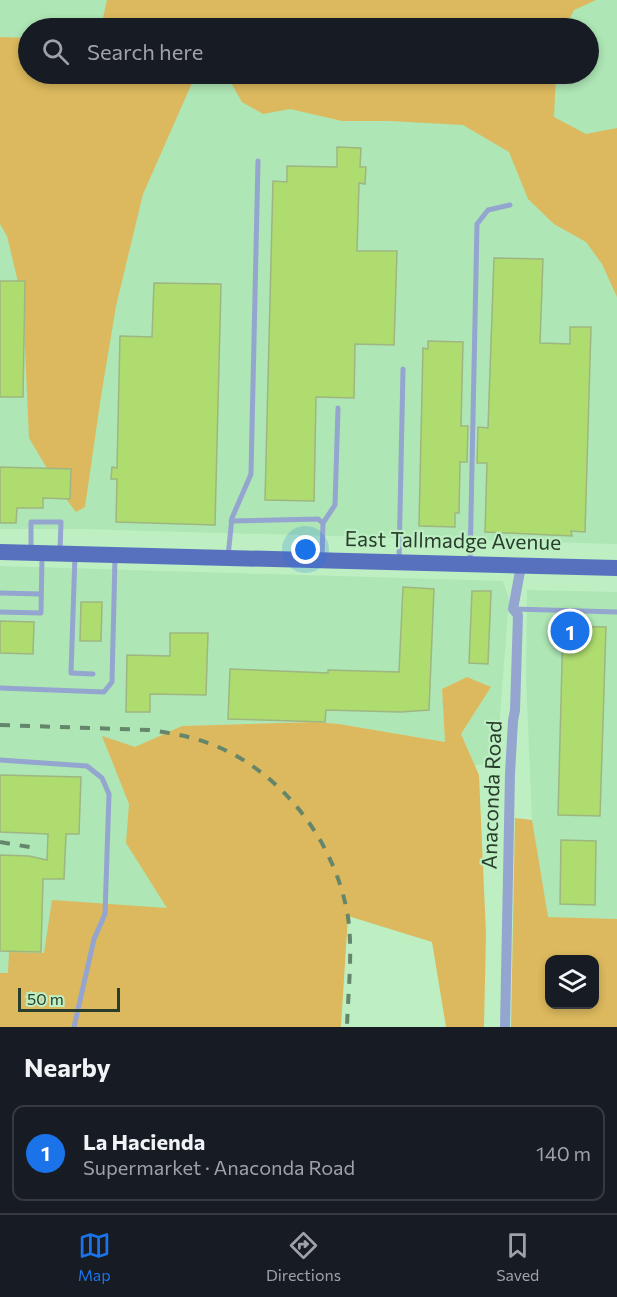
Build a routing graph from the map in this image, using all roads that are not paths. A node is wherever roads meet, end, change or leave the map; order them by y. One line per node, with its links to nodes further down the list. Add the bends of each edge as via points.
1 (258, 161): 5 (lane, via 251,474)
2 (510, 205): 14 (lane, via 488,210 477,224)
3 (403, 369): 13 (lane)
4 (338, 408): 6 (lane, via 335,505)
5 (231, 521): 6 (lane, via 318,519); 11 (lane)
6 (323, 523): 12 (lane)
7 (0, 552): 8 (main road, East Tallmadge Avenue)
8 (37, 552): 9 (main road, East Tallmadge Avenue); 9 (lane, via 31,522 60,522); 18 (lane)
9 (67, 553): 10 (main road, East Tallmadge Avenue); 22 (lane, via 71,673)
10 (115, 554): 11 (main road, East Tallmadge Avenue); 23 (lane, via 109,688 104,692)
11 (228, 558): 12 (main road, East Tallmadge Avenue)
12 (322, 561): 13 (main road, East Tallmadge Avenue)
13 (399, 563): 14 (main road, East Tallmadge Avenue)
14 (470, 565): 15 (main road, East Tallmadge Avenue)
15 (520, 566): 16 (main road, East Tallmadge Avenue); 19 (street, Anaconda Road)
16 (617, 568)
17 (0, 593): 18 (lane)
18 (42, 594): 20 (lane, via 41,613)
19 (513, 609): 21 (lane); 26 (street, Anaconda Road, via 518,615)
20 (0, 612)
21 (617, 612)
22 (93, 674)
23 (0, 688)
24 (0, 760): 25 (lane, via 87,766 102,778 109,794 105,914 94,939)
25 (74, 1027)
26 (505, 1027)

